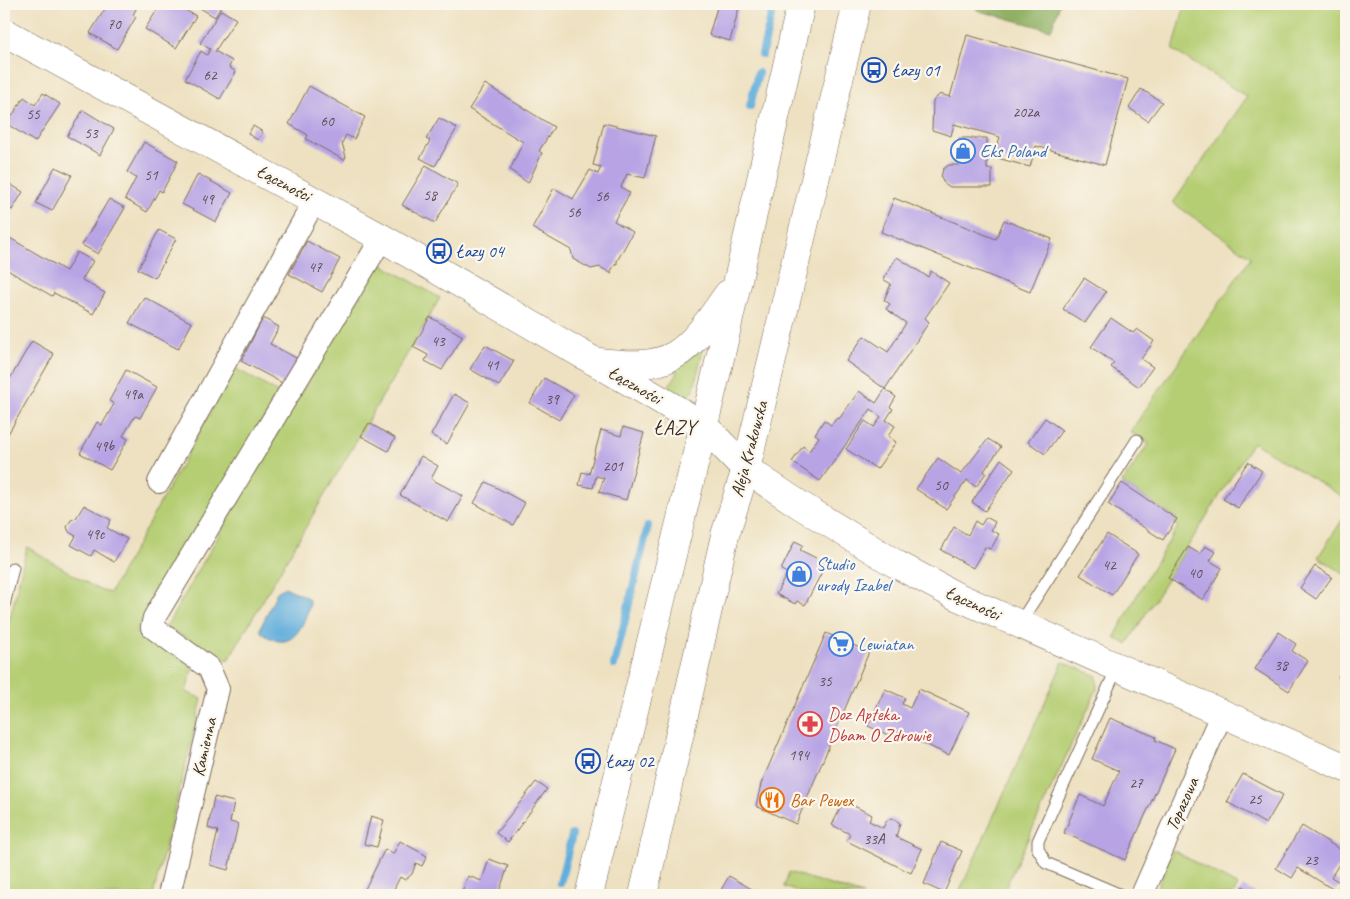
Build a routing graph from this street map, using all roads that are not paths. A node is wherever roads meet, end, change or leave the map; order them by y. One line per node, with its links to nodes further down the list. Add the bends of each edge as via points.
1 (801, 4): 6 (main road)
2 (857, 4): 10 (main road, Aleja Krakowska)
3 (4, 32): 4 (main road, Łączności)
4 (315, 200): 5 (main road, Łączności); 11 (street)
5 (382, 238): 7 (main road, Łączności); 18 (street, Kamienna, via 160,604 152,627 209,668 218,688)
6 (735, 285): 7 (main road, via 692,344 674,356 649,365 634,366); 8 (main road)
7 (594, 361): 8 (main road, Łączności)
8 (704, 426): 10 (main road, Łączności); 19 (main road)
9 (1138, 440): 14 (lane)
10 (746, 469): 14 (main road, Łączności, via 896,564); 20 (main road, Aleja Krakowska, via 725,535)
11 (159, 482)
12 (13, 568): 13 (lane)
13 (4, 605)
14 (1019, 624): 15 (main road, Łączności)
15 (1118, 666): 16 (main road, Łączności); 21 (lane, via 1038,841 1038,849 1046,863)
16 (1222, 713): 17 (main road, Łączności); 22 (street, Topazowa)
17 (1346, 768)
18 (168, 895)
19 (589, 895)
20 (643, 895)
21 (1121, 895)
22 (1142, 895)

